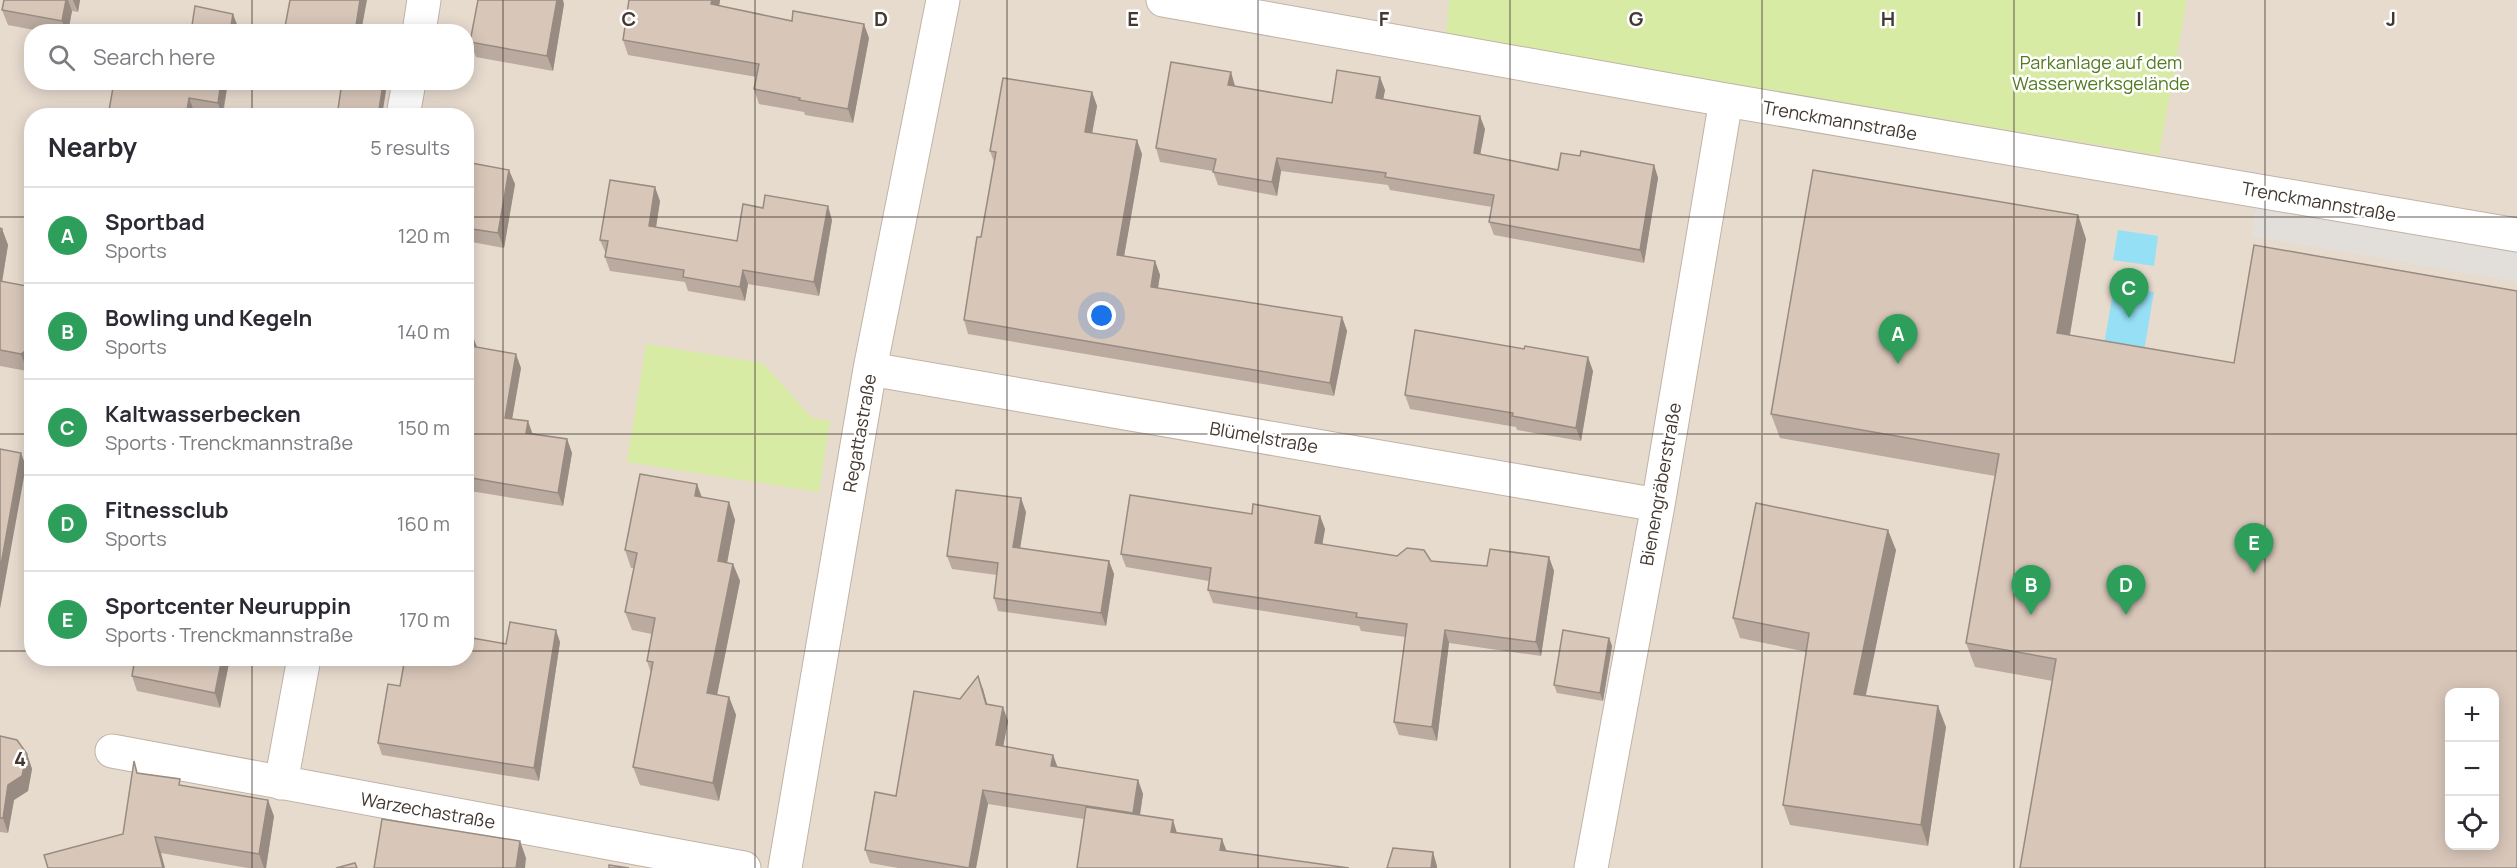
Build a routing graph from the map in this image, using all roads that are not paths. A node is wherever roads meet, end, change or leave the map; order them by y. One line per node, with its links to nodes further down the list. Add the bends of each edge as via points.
1 (424, 0): 4 (street)
2 (943, 0): 9 (street, Regattastraße)
3 (1163, 0): 6 (street, Trenckmannstraße)
4 (420, 24)
5 (409, 90): 7 (street)
6 (1726, 100): 8 (street, Trenckmannstraße); 10 (street, Bienengräberstraße)
7 (405, 108)
8 (2517, 235)
9 (870, 369): 10 (street, Blümelstraße); 15 (street, Regattastraße)
10 (1658, 505): 16 (street, Bienengräberstraße)
11 (303, 666): 13 (street)
12 (112, 751): 13 (street, Warzechastraße)
13 (281, 783): 14 (street, Warzechastraße)
14 (744, 868)
15 (785, 868)
16 (1591, 868)

